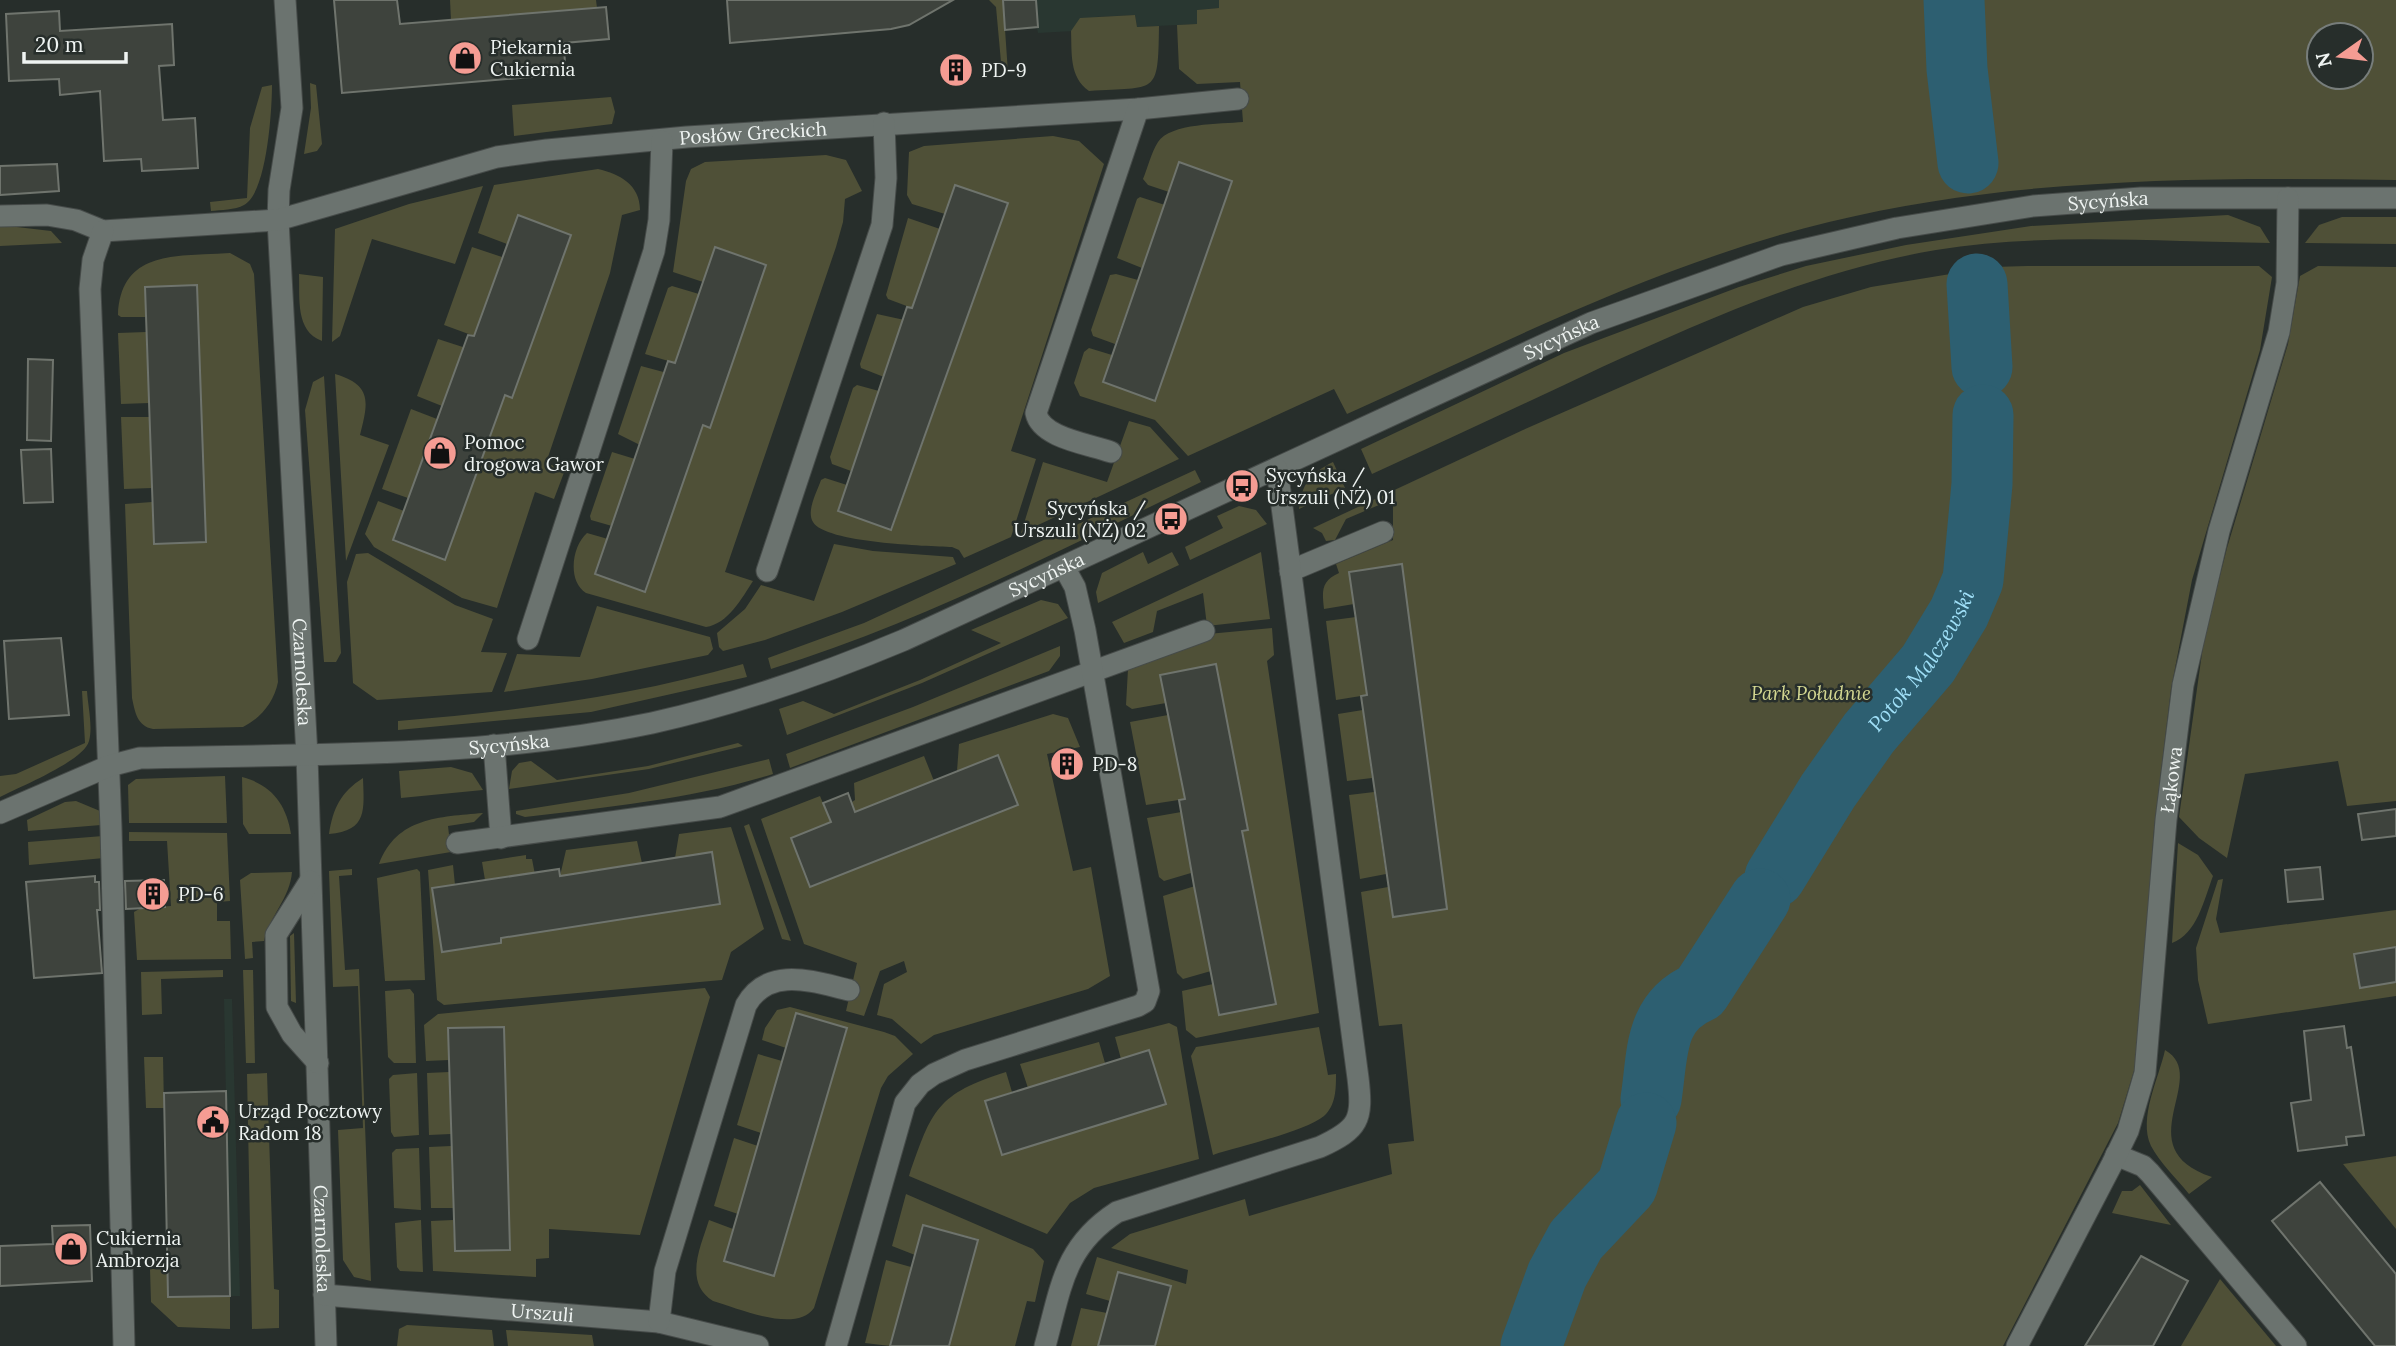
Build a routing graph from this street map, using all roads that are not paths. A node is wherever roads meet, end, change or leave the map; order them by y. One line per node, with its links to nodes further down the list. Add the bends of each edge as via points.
1 (285, 0): 9 (street, Czarnoleska, via 292,108)
2 (1238, 99): 3 (street, Posłów Greckich)
3 (1138, 108): 4 (street, Posłów Greckich); 11 (street, via 1036,413 1050,431)
4 (884, 123): 5 (street, Posłów Greckich); 15 (street, via 882,225)
5 (662, 141): 9 (street, Posłów Greckich, via 497,157); 18 (street, via 654,251)
6 (2288, 198): 7 (street, Sycyńska); 12 (street, Sycyńska, via 2141,198 2033,206 1781,255 1591,323); 29 (street, Łąkowa, via 2287,283 2280,332 2219,531 2183,685 2166,820 2145,1073)
7 (2396, 198)
8 (0, 216): 10 (street, via 47,215)
9 (278, 220): 10 (street, Posłów Greckich); 21 (street, Czarnoleska)
10 (103, 231): 22 (street, via 90,289)
11 (1111, 452)
12 (1277, 469): 14 (street, Sycyńska); 16 (street)
13 (1383, 532): 16 (street)
14 (1064, 567): 19 (street, via 1075,587); 20 (street, Sycyńska, via 843,666 761,692 652,723)
15 (767, 571)
16 (1290, 571): 37 (street, via 1358,1078 1358,1118 1345,1136 1320,1147 1106,1219 1076,1249)
17 (1204, 631): 19 (street)
18 (528, 639)
19 (1092, 670): 24 (street, via 720,807); 36 (street, via 1149,991 1138,1006 965,1060 920,1084 905,1103)
20 (494, 745): 21 (street, Sycyńska); 24 (street)
21 (307, 756): 22 (street, Sycyńska, via 139,758); 26 (street, Czarnoleska)
22 (109, 766): 23 (street, Sycyńska); 33 (street)
23 (0, 813)
24 (501, 838): 25 (street)
25 (457, 843)
26 (310, 881): 28 (street, Czarnoleska); 28 (street, via 276,936 277,1007 292,1034)
27 (849, 990): 31 (street, via 806,979 785,979 757,990 746,1005 665,1271)
28 (318, 1063): 30 (street, Czarnoleska)
29 (2116, 1155): 32 (street, Łąkowa); 38 (street, via 2150,1173)
30 (324, 1295): 31 (street, Urszuli); 34 (street, Czarnoleska)
31 (659, 1322): 35 (street, Urszuli)
32 (2020, 1345)
33 (124, 1346)
34 (326, 1346)
35 (758, 1346)
36 (836, 1346)
37 (1045, 1346)
38 (2296, 1346)

